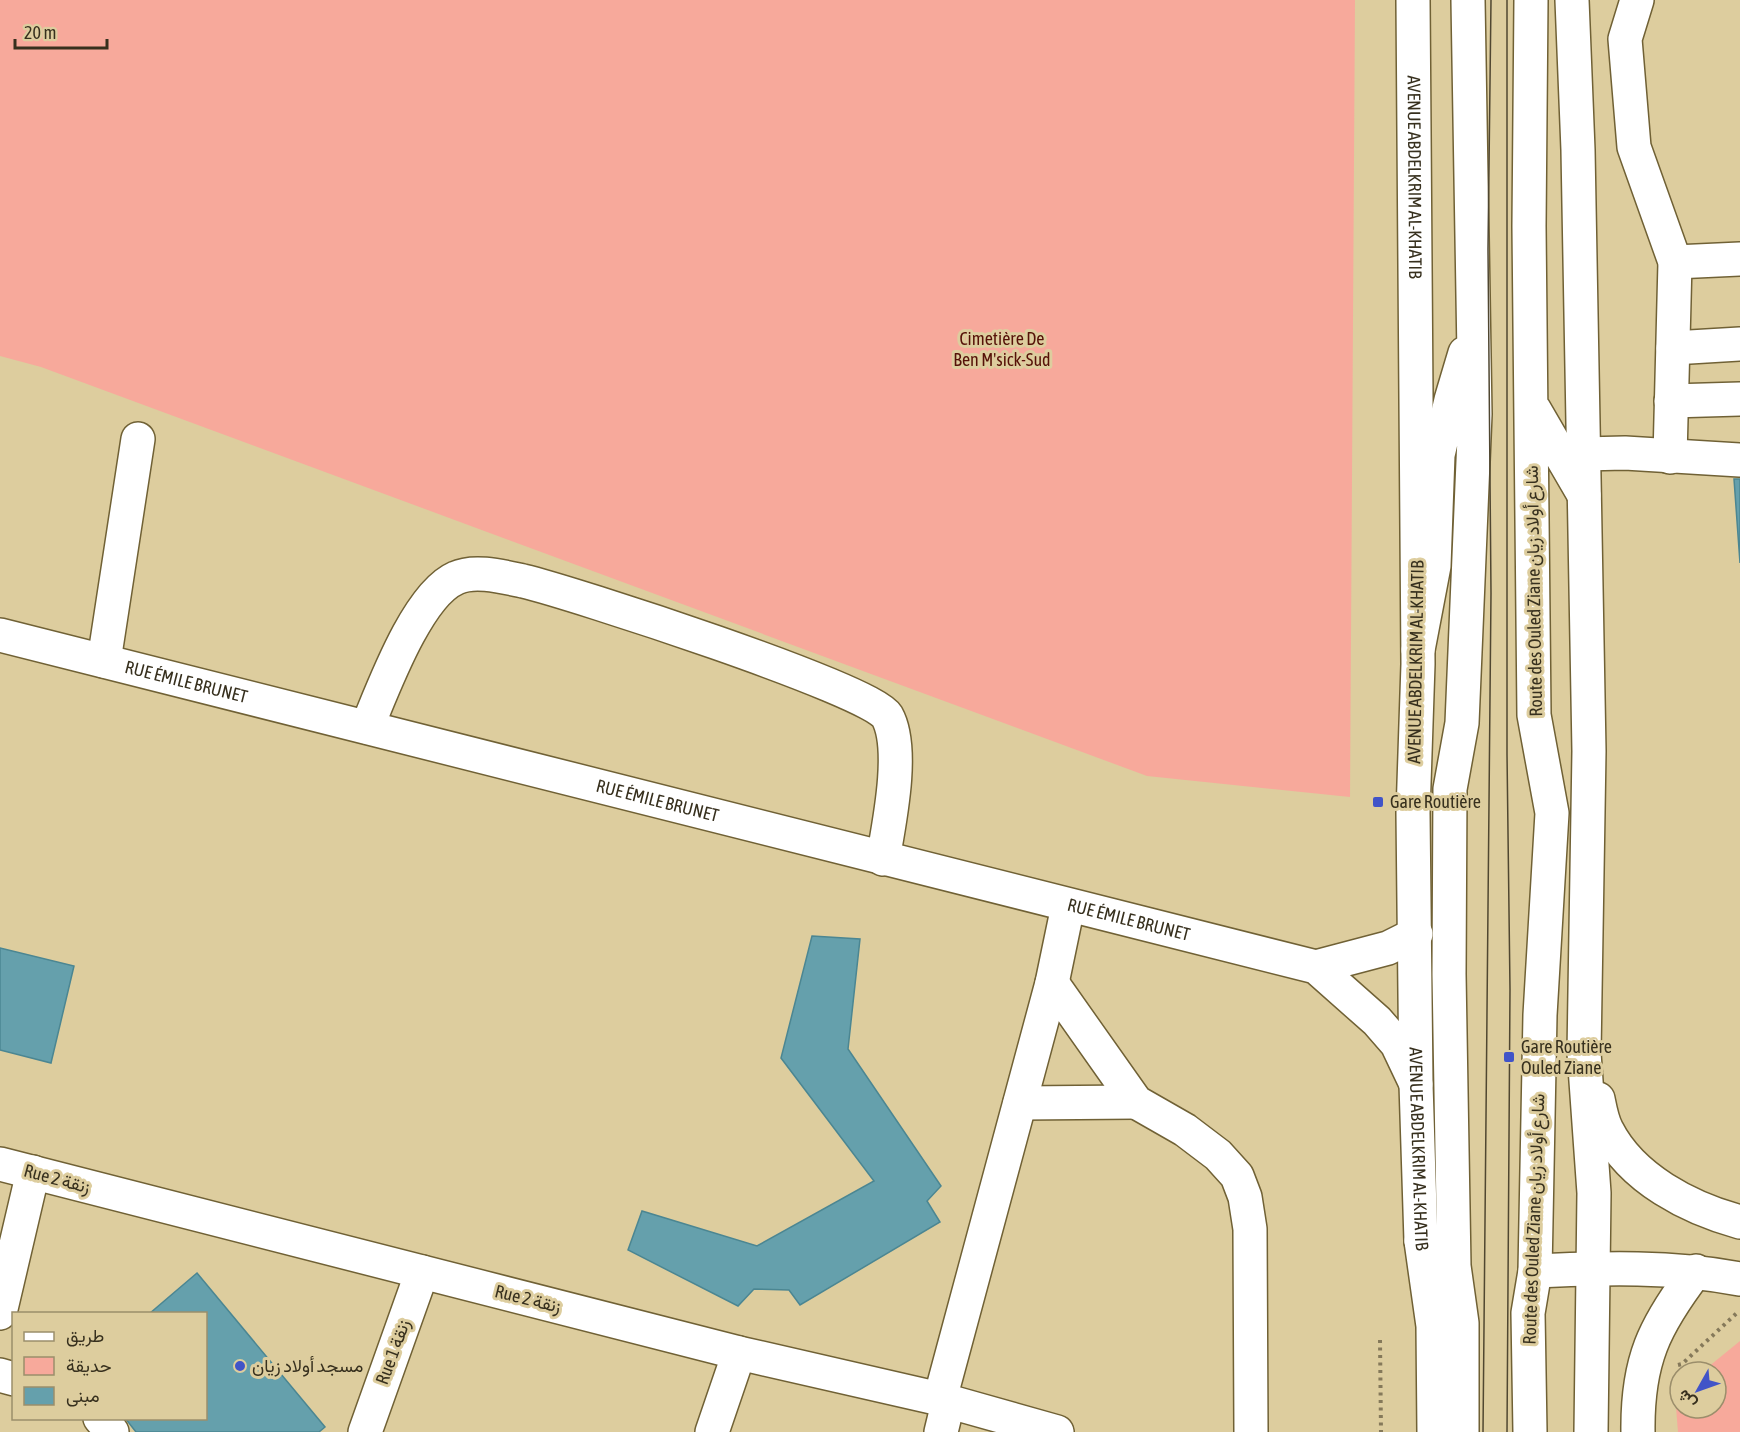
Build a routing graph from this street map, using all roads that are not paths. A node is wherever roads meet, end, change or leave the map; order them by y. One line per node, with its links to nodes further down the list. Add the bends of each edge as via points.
1 (1413, 0): 20 (main road, AVENUE ABDELKRIM AL-KHATIB)
2 (1468, 0): 8 (main road)
3 (1531, 0): 13 (main road, Route des Ouled Ziane شارع أولاد زيان)
4 (1572, 0): 15 (main road)
5 (1637, 0): 7 (main road, via 1626,39 1634,147)
6 (1740, 259): 7 (main road)
7 (1675, 262): 10 (main road)
8 (1475, 323): 20 (main road, via 1450,399 1438,455 1435,557); 36 (main road, via 1462,723 1450,789)
9 (1740, 344): 10 (main road)
10 (1673, 348): 12 (main road)
11 (1740, 399): 12 (main road)
12 (1671, 401): 16 (main road)
13 (1532, 406): 18 (main road); 39 (main road, Route des Ouled Ziane شارع أولاد زيان, via 1534,715 1551,813 1540,1015)
14 (138, 439): 21 (main road)
15 (1583, 454): 16 (main road); 18 (main road)
16 (1670, 457): 17 (main road)
17 (1740, 460)
18 (1584, 495): 28 (main road, via 1589,751)
19 (0, 634): 21 (main road, RUE ÉMILE BRUNET)
20 (1418, 650): 25 (main road, AVENUE ABDELKRIM AL-KHATIB, via 1413,813)
21 (104, 661): 22 (main road, RUE ÉMILE BRUNET)
22 (367, 727): 23 (main road, RUE ÉMILE BRUNET); 23 (main road, via 392,667 420,616 442,587 471,573 522,581 742,652 877,705 887,717 895,761 892,811)
23 (883, 859): 24 (main road, RUE ÉMILE BRUNET)
24 (1068, 906): 26 (main road, RUE ÉMILE BRUNET); 27 (main road)
25 (1416, 934): 26 (main road, RUE ÉMILE BRUNET, via 1388,948); 29 (main road, AVENUE ABDELKRIM AL-KHATIB)
26 (1316, 968): 29 (main road, RUE ÉMILE BRUNET, via 1377,1021 1397,1044)
27 (1052, 983): 30 (main road); 31 (main road)
28 (1584, 1053): 34 (main road, via 1606,1128 1620,1152 1661,1188 1710,1214); 37 (main road, via 1594,1193)
29 (1416, 1084): 35 (main road, AVENUE ABDELKRIM AL-KHATIB)
30 (1136, 1102): 31 (main road); 50 (main road, via 1185,1130 1218,1155 1237,1176 1245,1197 1252,1299)
31 (1020, 1103): 44 (main road)
32 (0, 1164): 33 (main road, Rue 2 زنقة)
33 (33, 1173): 40 (main road, Rue 2 زنقة); 42 (main road)
34 (1740, 1222)
35 (1421, 1241): 36 (main road); 51 (main road, AVENUE ABDELKRIM AL-KHATIB, via 1433,1326)
36 (1454, 1266): 52 (main road, via 1462,1323)
37 (1592, 1269): 38 (main road); 39 (main road); 54 (main road)
38 (1695, 1270): 41 (main road); 55 (main road, via 1658,1327 1643,1365)
39 (1535, 1271): 53 (main road, Route des Ouled Ziane شارع أولاد زيان, via 1528,1313)
40 (422, 1272): 43 (main road, Rue 2 زنقة); 47 (main road, Rue 1 زنقة)
41 (1740, 1279)
42 (0, 1313)
43 (739, 1353): 44 (main road, Rue 2 زنقة); 48 (main road)
44 (943, 1411): 49 (main road, Rue 2 زنقة)
45 (101, 1420): 46 (main road)
46 (112, 1432)
47 (365, 1432)
48 (712, 1432)
49 (1057, 1432)
50 (1251, 1432)
51 (1434, 1432)
52 (1462, 1432)
53 (1530, 1432)
54 (1591, 1432)
55 (1638, 1432)

